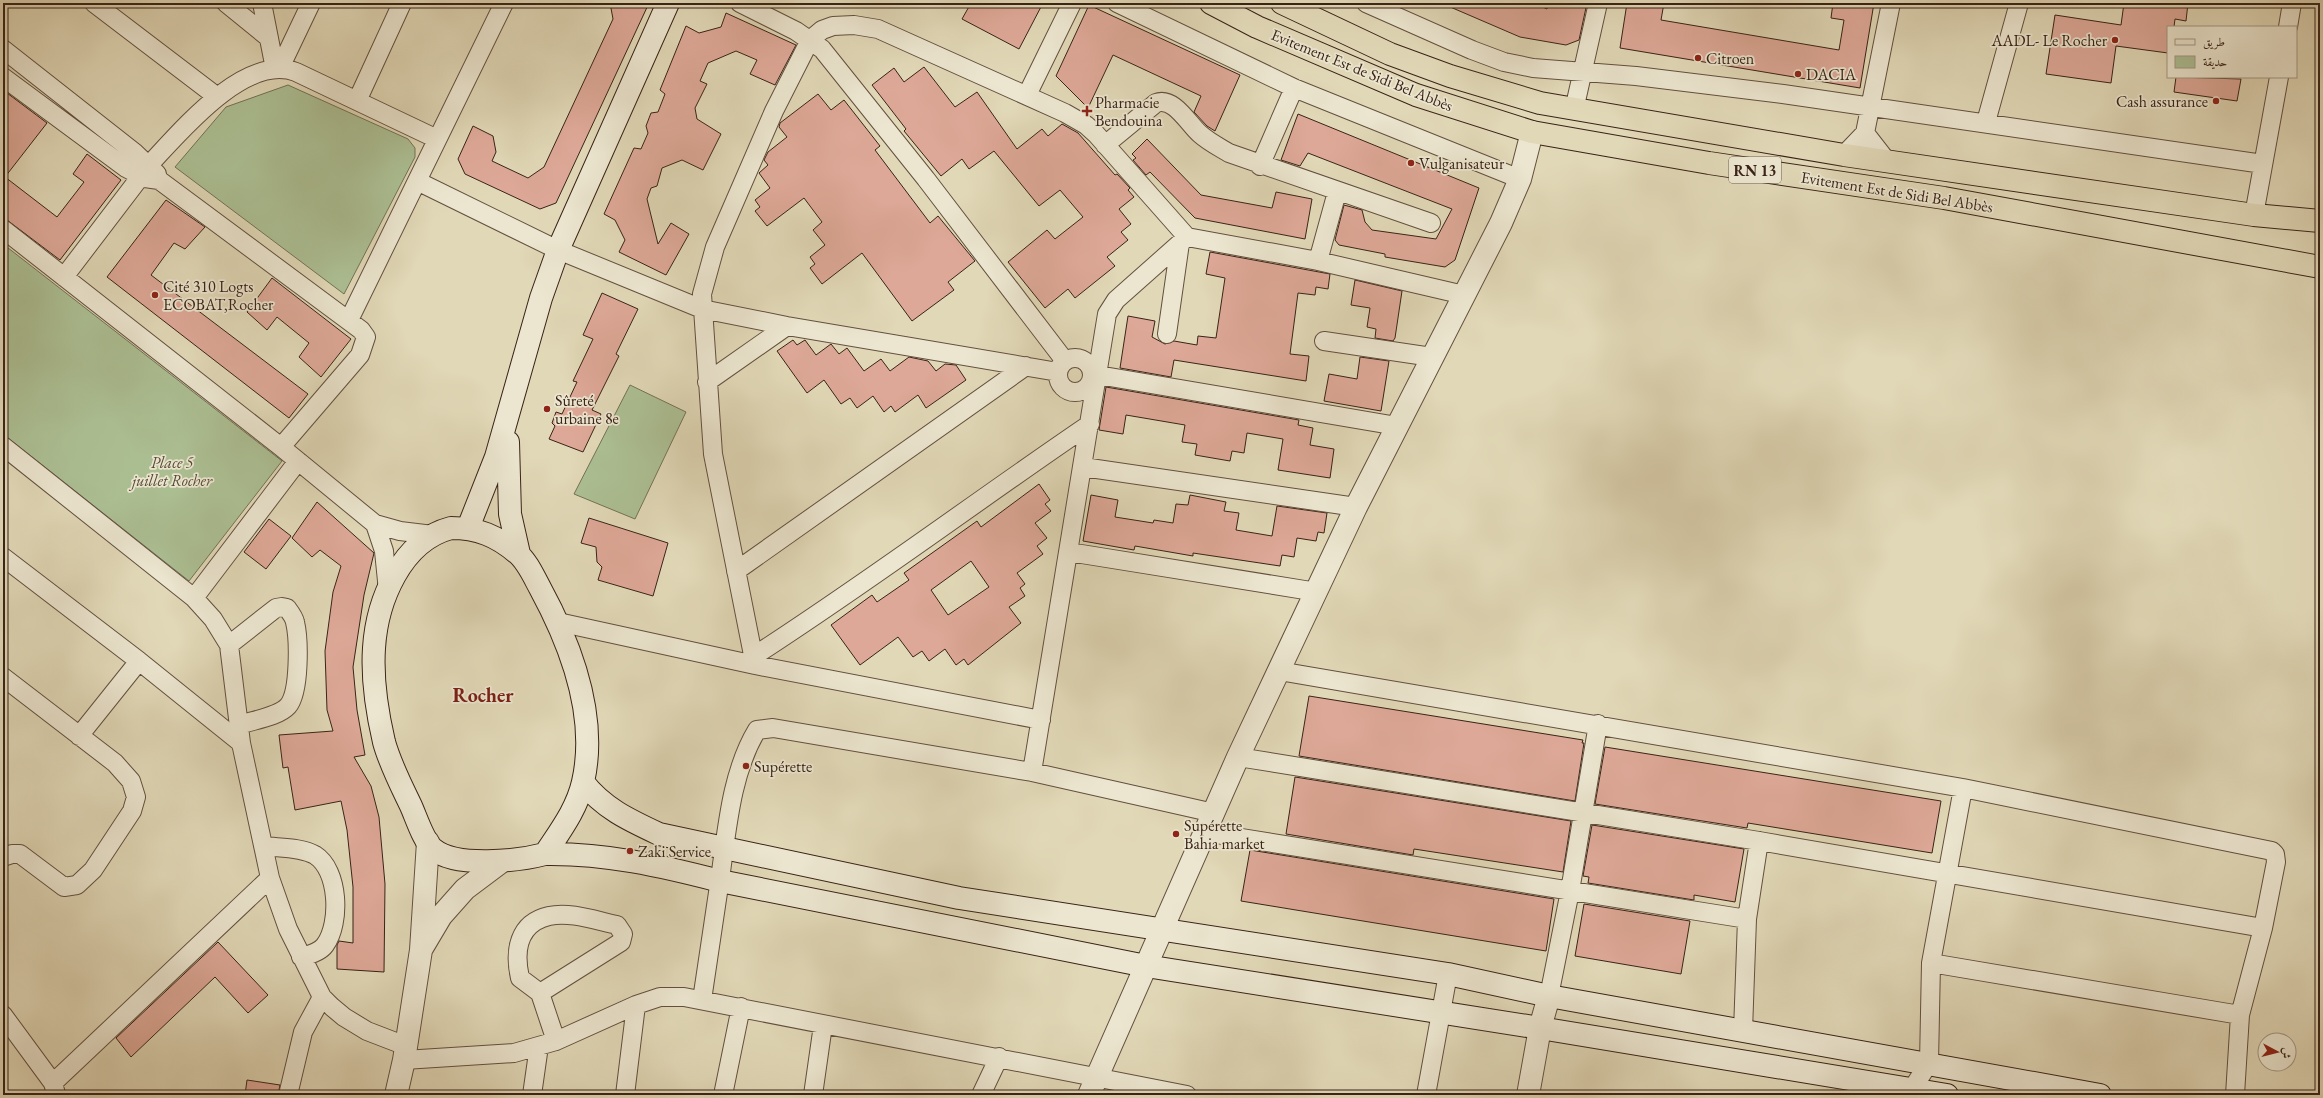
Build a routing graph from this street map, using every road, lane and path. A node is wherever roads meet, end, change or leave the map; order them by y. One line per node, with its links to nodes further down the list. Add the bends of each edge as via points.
1 (226, 3): 19 (street)
2 (262, 3): 19 (street)
3 (311, 3): 22 (street)
4 (402, 3): 29 (street)
5 (504, 3): 35 (street)
6 (668, 3): 50 (main road)
7 (740, 3): 20 (street)
8 (1072, 3): 27 (street)
9 (1117, 3): 26 (street)
10 (1211, 3): 33 (highway, Evitement Est de Sidi Bel Abbès / RN 13, via 1258,27 1416,96)
11 (1282, 3): 31 (highway, Evitement Est de Sidi Bel Abbès / RN 13, via 1390,54 1450,76 1518,97)
12 (1366, 3): 23 (street, via 1504,62 1533,68)
13 (1598, 3): 23 (street)
14 (1891, 3): 30 (street)
15 (2019, 3): 32 (street)
16 (2292, 3): 18 (street)
17 (104, 6): 28 (street)
18 (2288, 26)
19 (269, 38): 22 (street)
20 (810, 40): 27 (street, via 822,30 833,26 854,25 878,30); 55 (street, via 774,111 715,247 705,279); 62 (street, via 835,64 864,99)
21 (3, 48): 41 (street)
22 (278, 68): 28 (street, via 253,77); 29 (street, via 296,72)
23 (1583, 71): 30 (street); 31 (street)
24 (3, 77): 41 (street, via 126,168)
25 (2279, 78): 39 (street)
26 (1294, 88): 40 (street); 42 (street)
27 (1027, 95): 36 (street, via 1086,125)
28 (216, 96): 41 (street)
29 (357, 101): 35 (street)
30 (1870, 106): 32 (street); 34 (street)
31 (1574, 110): 37 (highway, Evitement Est de Sidi Bel Abbès / RN 13)
32 (1986, 122): 39 (street)
33 (1532, 132): 42 (main road); 52 (highway, Evitement Est de Sidi Bel Abbès / RN 13, via 1709,163 1944,198)
34 (1865, 133): 37 (street); 38 (street)
35 (437, 139): 43 (street)
36 (1105, 145): 40 (street, via 1156,103 1165,102 1174,107 1211,142); 49 (street)
37 (1844, 155): 38 (highway, Evitement Est de Sidi Bel Abbès / RN 13)
38 (1886, 160): 45 (highway, Evitement Est de Sidi Bel Abbès / RN 13)
39 (2263, 164): 45 (street)
40 (1260, 166): 44 (street)
41 (145, 170): 53 (street); 56 (street, via 155,170 159,180)
42 (1520, 179): 54 (main road, via 1483,262)
43 (417, 181): 50 (street); 56 (street)
44 (1337, 192): 47 (street); 51 (street)
45 (2254, 215): 46 (highway, Evitement Est de Sidi Bel Abbès / RN 13)
46 (2320, 221)
47 (1431, 224)
48 (3, 229): 53 (street)
49 (1184, 240): 51 (street); 58 (street); 63 (street, via 1110,306)
50 (558, 250): 55 (street); 65 (main road, via 541,298)
51 (1318, 261): 54 (street)
52 (2320, 267)
53 (64, 277): 69 (street)
54 (1464, 295): 60 (main road)
55 (702, 309): 57 (street); 64 (street)
56 (349, 320): 69 (street, via 366,337 360,355)
57 (787, 326): 61 (street); 64 (street)
58 (1167, 334)
59 (1324, 341): 60 (street)
60 (1432, 357): 67 (main road)
61 (1026, 366): 62 (street); 79 (street)
62 (1062, 366): 63 (street, via 1077,357 1083,359); 63 (street, via 1060,383 1064,388 1074,392 1085,389)
63 (1095, 374): 66 (street); 67 (street)
64 (707, 382): 79 (street, via 713,454)
65 (508, 420): 74 (main road); 77 (main road, via 508,496)
66 (1090, 424): 71 (street); 85 (street, via 941,526)
67 (1397, 426): 72 (main road)
68 (3, 446): 82 (street)
69 (281, 447): 70 (street)
70 (298, 461): 73 (street); 82 (street)
71 (1083, 467): 72 (street); 76 (street)
72 (1356, 507): 81 (main road)
73 (375, 524): 75 (street, via 400,531); 80 (street, via 384,551)
74 (468, 528): 75 (main road, via 451,528); 77 (main road, via 496,537)
75 (433, 535): 80 (main road, via 417,547 401,565)
76 (1069, 552): 81 (street); 89 (street)
77 (519, 554): 83 (main road)
78 (3, 557): 86 (street)
79 (736, 571): 85 (street)
80 (388, 591): 101 (main road, via 380,615 374,648 377,698 384,743)
81 (1317, 592): 87 (main road)
82 (194, 598): 84 (street)
83 (558, 622): 85 (street); 96 (main road, via 586,715 587,746)
84 (229, 645): 91 (street); 91 (street, via 276,608 287,608 295,622 296,674 292,698 288,705 272,715)
85 (755, 660): 89 (street)
86 (139, 661): 92 (street); 93 (street)
87 (1279, 672): 90 (street); 94 (main road)
88 (3, 677): 92 (street)
89 (1041, 720): 95 (street)
90 (1598, 724): 97 (street); 98 (street)
91 (239, 725): 93 (street)
92 (79, 736): 105 (street, via 115,763 131,781 136,797 132,811 93,870 77,886 64,887 20,854)
93 (241, 743): 102 (street)
94 (1238, 757): 98 (street); 99 (main road)
95 (1032, 772): 99 (street); 103 (street, via 773,728 757,730 747,746 737,778)
96 (583, 782): 103 (main road, via 602,803 659,834); 104 (main road, via 577,802)
97 (1963, 788): 107 (street); 112 (street, via 2272,851 2276,862)
98 (1582, 813): 100 (street); 110 (street)
99 (1209, 822): 110 (street); 113 (main road)
100 (1759, 841): 107 (street); 111 (street)
101 (428, 842): 106 (main road, via 433,849 451,857); 114 (main road)
102 (264, 846): 108 (street); 115 (street, via 307,851 324,863 331,876 336,905 330,934 325,945 314,953)
103 (724, 848): 109 (street); 113 (main road, via 959,898)
104 (546, 854): 106 (main road); 109 (main road, via 581,853 667,867)
105 (3, 858)
106 (501, 862): 114 (main road, via 465,889 441,916)
107 (1947, 874): 112 (street); 116 (street)
108 (270, 878): 115 (street, via 278,904); 137 (street)
109 (720, 881): 117 (main road); 122 (street)
110 (1570, 891): 111 (street); 120 (street)
111 (1747, 919): 130 (street)
112 (2263, 928): 127 (street)
113 (1160, 931): 117 (main road); 118 (main road)
114 (421, 950): 133 (main road)
115 (302, 957): 121 (street)
116 (1931, 963): 127 (street); 135 (street)
117 (1146, 966): 125 (main road); 136 (main road)
118 (1448, 974): 120 (main road); 125 (street)
119 (540, 993): 119 (street, via 621,942 623,934 617,925 566,915 549,916 530,925 519,940 516,961 520,978); 131 (street)
120 (1549, 996): 129 (main road); 130 (main road)
121 (322, 997): 133 (street, via 344,1017); 139 (street, via 303,1032)
122 (702, 1000): 123 (street, via 684,997 660,998); 124 (street)
123 (636, 1005): 131 (street); 142 (street)
124 (741, 1007): 128 (street); 143 (street)
125 (1440, 1012): 129 (main road); 147 (street)
126 (3, 1015): 137 (street)
127 (2240, 1015): 151 (street)
128 (823, 1025): 134 (street); 144 (street)
129 (1540, 1028): 138 (main road); 148 (main road)
130 (1743, 1031): 135 (main road)
131 (556, 1040): 132 (street)
132 (539, 1046): 133 (street, via 514,1053); 141 (street)
133 (405, 1053): 140 (main road)
134 (999, 1057): 136 (street); 145 (street)
135 (1929, 1063): 138 (street); 150 (main road)
136 (1092, 1087): 146 (street)
137 (54, 1089)
138 (1912, 1092): 149 (main road)
139 (288, 1095)
140 (396, 1095)
141 (532, 1095)
142 (625, 1095)
143 (723, 1095)
144 (813, 1095)
145 (981, 1095)
146 (1183, 1095)
147 (1426, 1095)
148 (1528, 1095)
149 (1947, 1095)
150 (2100, 1095)
151 (2235, 1095)

